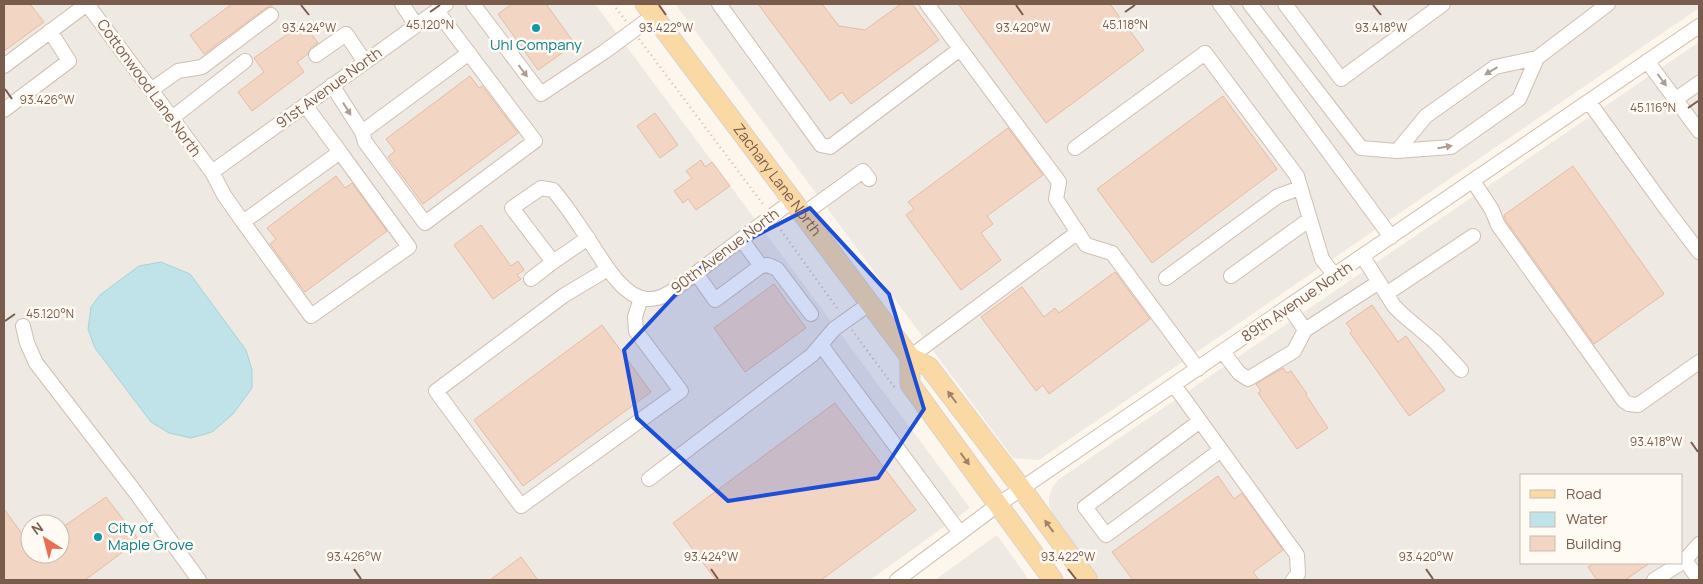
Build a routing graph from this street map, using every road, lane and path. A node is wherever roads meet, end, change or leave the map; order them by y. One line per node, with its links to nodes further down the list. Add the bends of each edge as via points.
1 (87, 4): 18 (street); 29 (street, Cottonwood Lane North)
2 (402, 4): 15 (street)
3 (473, 4): 17 (street, one-way to 17, via 541,94)
4 (613, 4): 17 (path)
5 (720, 4): 19 (street, via 821,145 830,147)
6 (927, 4): 19 (street)
7 (1220, 4): 51 (street)
8 (1250, 4): 38 (street, via 1361,148)
9 (1285, 4): 10 (street, via 1341,79)
10 (1443, 4)
11 (1608, 4): 22 (street)
12 (441, 7): 15 (street, 91st Avenue North); 20 (street)
13 (649, 10): 17 (street); 45 (main road, Zachary Lane North)
14 (271, 15): 29 (street, via 202,67 178,71)
15 (416, 25): 25 (street, 91st Avenue North)
16 (1699, 26): 24 (street, 89th Avenue North)
17 (633, 30): 44 (path)
18 (50, 31): 26 (street); 33 (street, via 69,61)
19 (960, 49): 49 (street, via 1059,182 1056,199)
20 (469, 53): 36 (street); 36 (street, via 534,141 425,223 365,142)
21 (316, 55): 25 (street, via 346,34)
22 (1537, 58): 38 (street, one-way to 38, via 1495,67 1426,116); 38 (street, one-way to 22, via 1451,147 1519,99)
23 (245, 61): 34 (street)
24 (1647, 61): 30 (street, one-way to 30); 31 (street, 89th Avenue North)
25 (365, 62): 28 (street, 91st Avenue North)
26 (4, 66)
27 (1699, 83): 30 (street)
28 (332, 85): 32 (street, 91st Avenue North); 36 (street, one-way to 36)
29 (151, 90): 34 (street, Cottonwood Lane North)
30 (1676, 99): 35 (street)
31 (1589, 102): 42 (street, 89th Avenue North); 54 (street)
32 (305, 105): 39 (street); 40 (street, 91st Avenue North)
33 (4, 110)
34 (172, 118): 40 (street, Cottonwood Lane North)
35 (1699, 131)
36 (362, 132)
37 (1075, 148): 43 (street, via 1205,53 1297,176)
38 (1397, 151)
39 (340, 152): 47 (street); 47 (street, Cottonwood Lane North, via 408,247 311,316)
40 (212, 172): 47 (street, Cottonwood Lane North)
41 (869, 179): 45 (street, 90th Avenue North, via 863,171)
42 (1473, 181): 51 (street, 89th Avenue North); 75 (street, via 1498,225 1624,401 1638,405)
43 (1300, 188): 46 (street); 62 (street, via 1278,196)
44 (761, 203)
45 (797, 208): 53 (street, 90th Avenue North); 66 (main road, Zachary Lane North)
46 (1310, 219): 60 (street); 61 (street, via 1322,260)
47 (243, 222)
48 (782, 230): 69 (path)
49 (1078, 232): 74 (street); 76 (street, via 1086,246 1112,254)
50 (1473, 236): 64 (street)
51 (1391, 237): 55 (street, 89th Avenue North)
52 (588, 238): 56 (street); 56 (street, via 553,190 541,188 512,208); 58 (street)
53 (741, 239): 57 (street); 59 (street, 90th Avenue North)
54 (1699, 252)
55 (1363, 256): 61 (street, 89th Avenue North); 64 (street)
56 (554, 262): 63 (street)
57 (761, 266): 59 (street, via 716,300); 68 (street, via 777,269)
58 (608, 269): 65 (street, via 623,286); 65 (street, via 563,296 436,391 521,506 681,391 636,331 635,317)
59 (696, 273): 65 (street, 90th Avenue North, via 661,297)
60 (1231, 276)
61 (1335, 276): 67 (street, 89th Avenue North)
62 (1166, 278)
63 (531, 279)
64 (1383, 288): 71 (street); 77 (street, via 1402,314)
65 (641, 298)
66 (869, 304): 69 (street); 74 (main road, Zachary Lane North)
67 (1289, 307): 71 (street); 73 (street, 89th Avenue North)
68 (811, 314)
69 (845, 320): 72 (street, via 834,328); 79 (path)
70 (23, 326): 90 (street, via 36,363)
71 (1305, 330): 73 (street, via 1294,351 1248,379 1239,373)
72 (821, 346): 82 (street); 85 (street)
73 (1223, 352): 76 (street, 89th Avenue North)
74 (910, 357): 83 (main road, Zachary Lane North, one-way to 74, via 929,367); 84 (main road, one-way to 84, via 910,384)
75 (1699, 362)
76 (1198, 369): 78 (street, 89th Avenue North)
77 (1461, 370)
78 (1174, 385): 80 (street); 83 (street, 89th Avenue North)
79 (896, 390)
80 (1200, 421): 81 (street); 81 (street, via 1085,507 1106,535)
81 (1221, 450): 94 (street, via 1297,555 1298,574)
82 (649, 479)
83 (1022, 489): 84 (street, 89th Avenue North); 93 (main road, Zachary Lane North, one-way to 83)
84 (999, 504): 85 (street, 89th Avenue North); 92 (main road)
85 (960, 533): 91 (street, 89th Avenue North)
86 (1699, 544): 87 (street)
87 (1683, 561)
88 (1683, 563): 96 (street)
89 (1679, 564): 95 (street)
90 (199, 580)
91 (897, 580)
92 (1053, 580)
93 (1088, 580)
94 (1293, 580)
95 (1654, 580)
96 (1699, 580)

